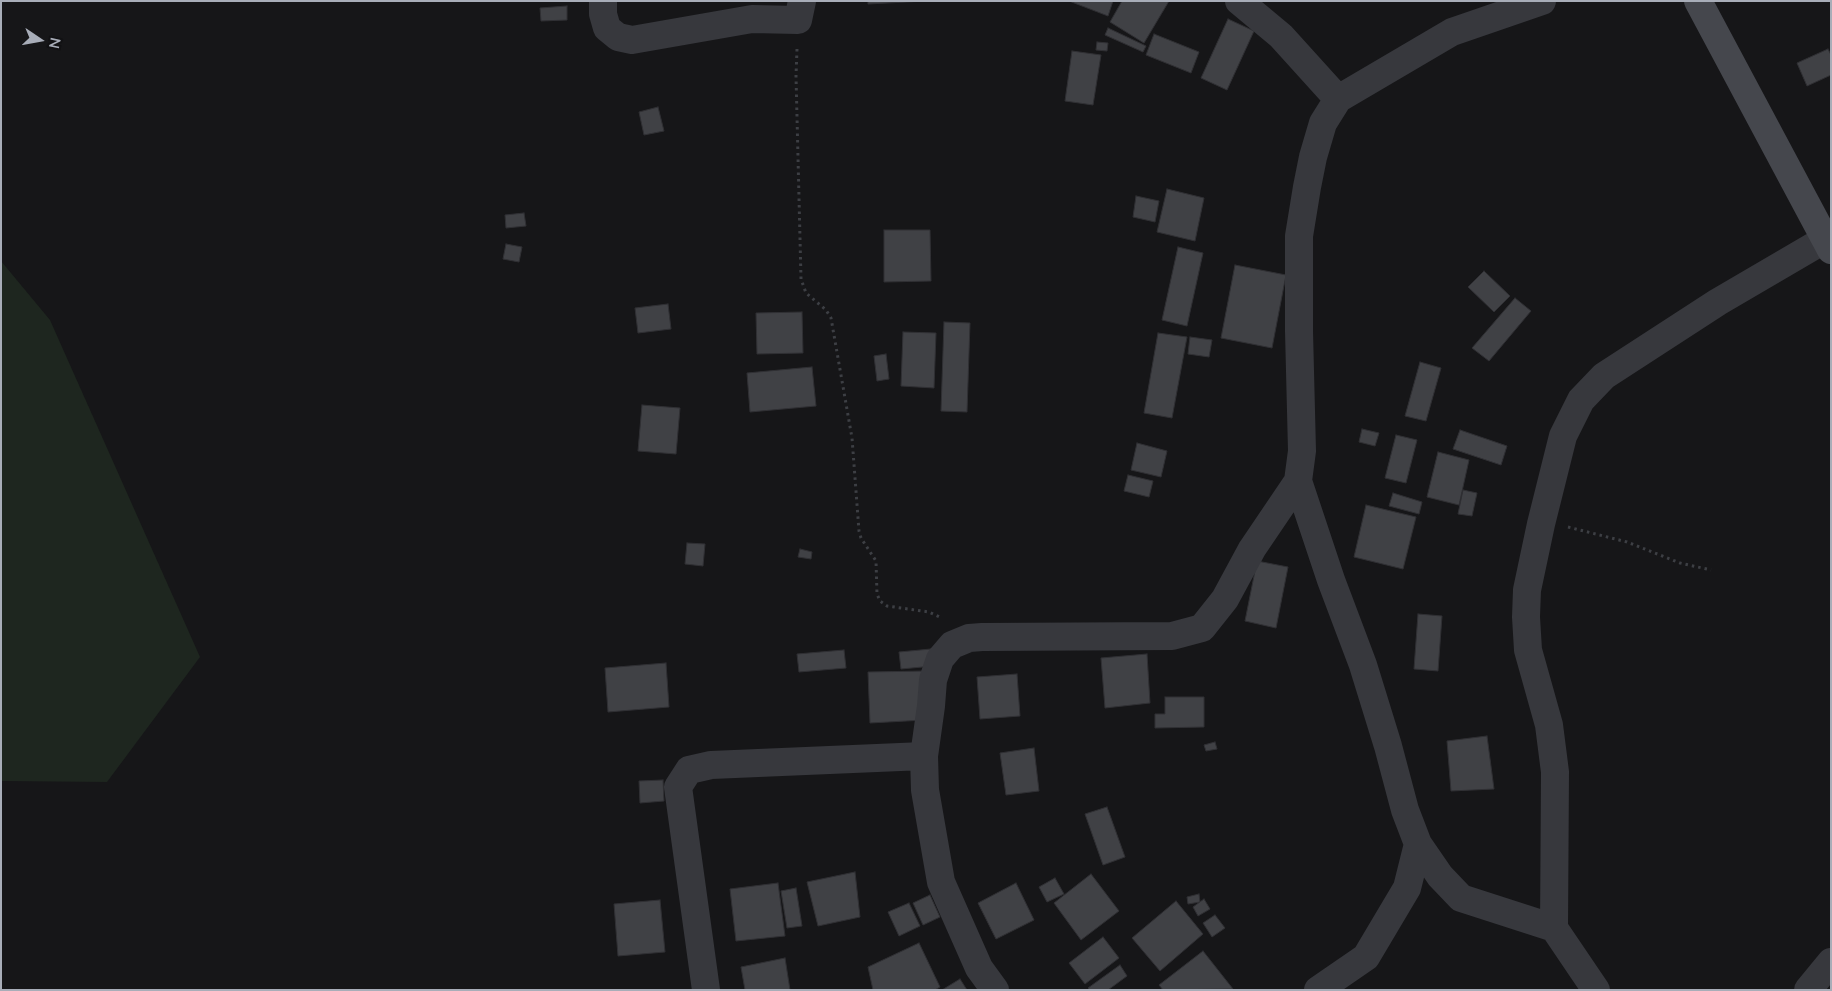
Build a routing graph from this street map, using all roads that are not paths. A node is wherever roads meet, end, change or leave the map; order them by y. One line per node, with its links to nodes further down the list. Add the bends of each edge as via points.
1 (603, 1): 5 (street, via 607,28 618,37 632,40)
2 (1239, 1): 6 (street, via 1281,36)
3 (1542, 1): 6 (street, via 1452,32)
4 (1705, 4): 7 (street)
5 (800, 11)
6 (1338, 99): 8 (street, via 1323,123 1313,157 1299,236 1302,451)
7 (1827, 245): 13 (street, via 1718,302 1604,376 1581,400 1563,436 1527,590 1526,618 1528,650 1549,725 1555,772)
8 (1298, 481): 9 (street, via 1252,549 1225,599 1202,628 1172,636 982,637 952,645 940,659 933,680); 10 (street, via 1363,665)
9 (924, 756): 15 (street, via 711,765 689,770 678,787); 16 (street, via 925,790 941,882 979,968)
10 (1418, 844): 11 (street); 12 (street, via 1440,876)
11 (1408, 888): 12 (street); 17 (street, via 1366,957)
12 (1461, 898): 13 (street)
13 (1554, 928): 18 (street)
14 (1831, 962): 19 (street)
15 (706, 990)
16 (995, 990)
17 (1318, 990)
18 (1596, 990)
19 (1808, 990)

